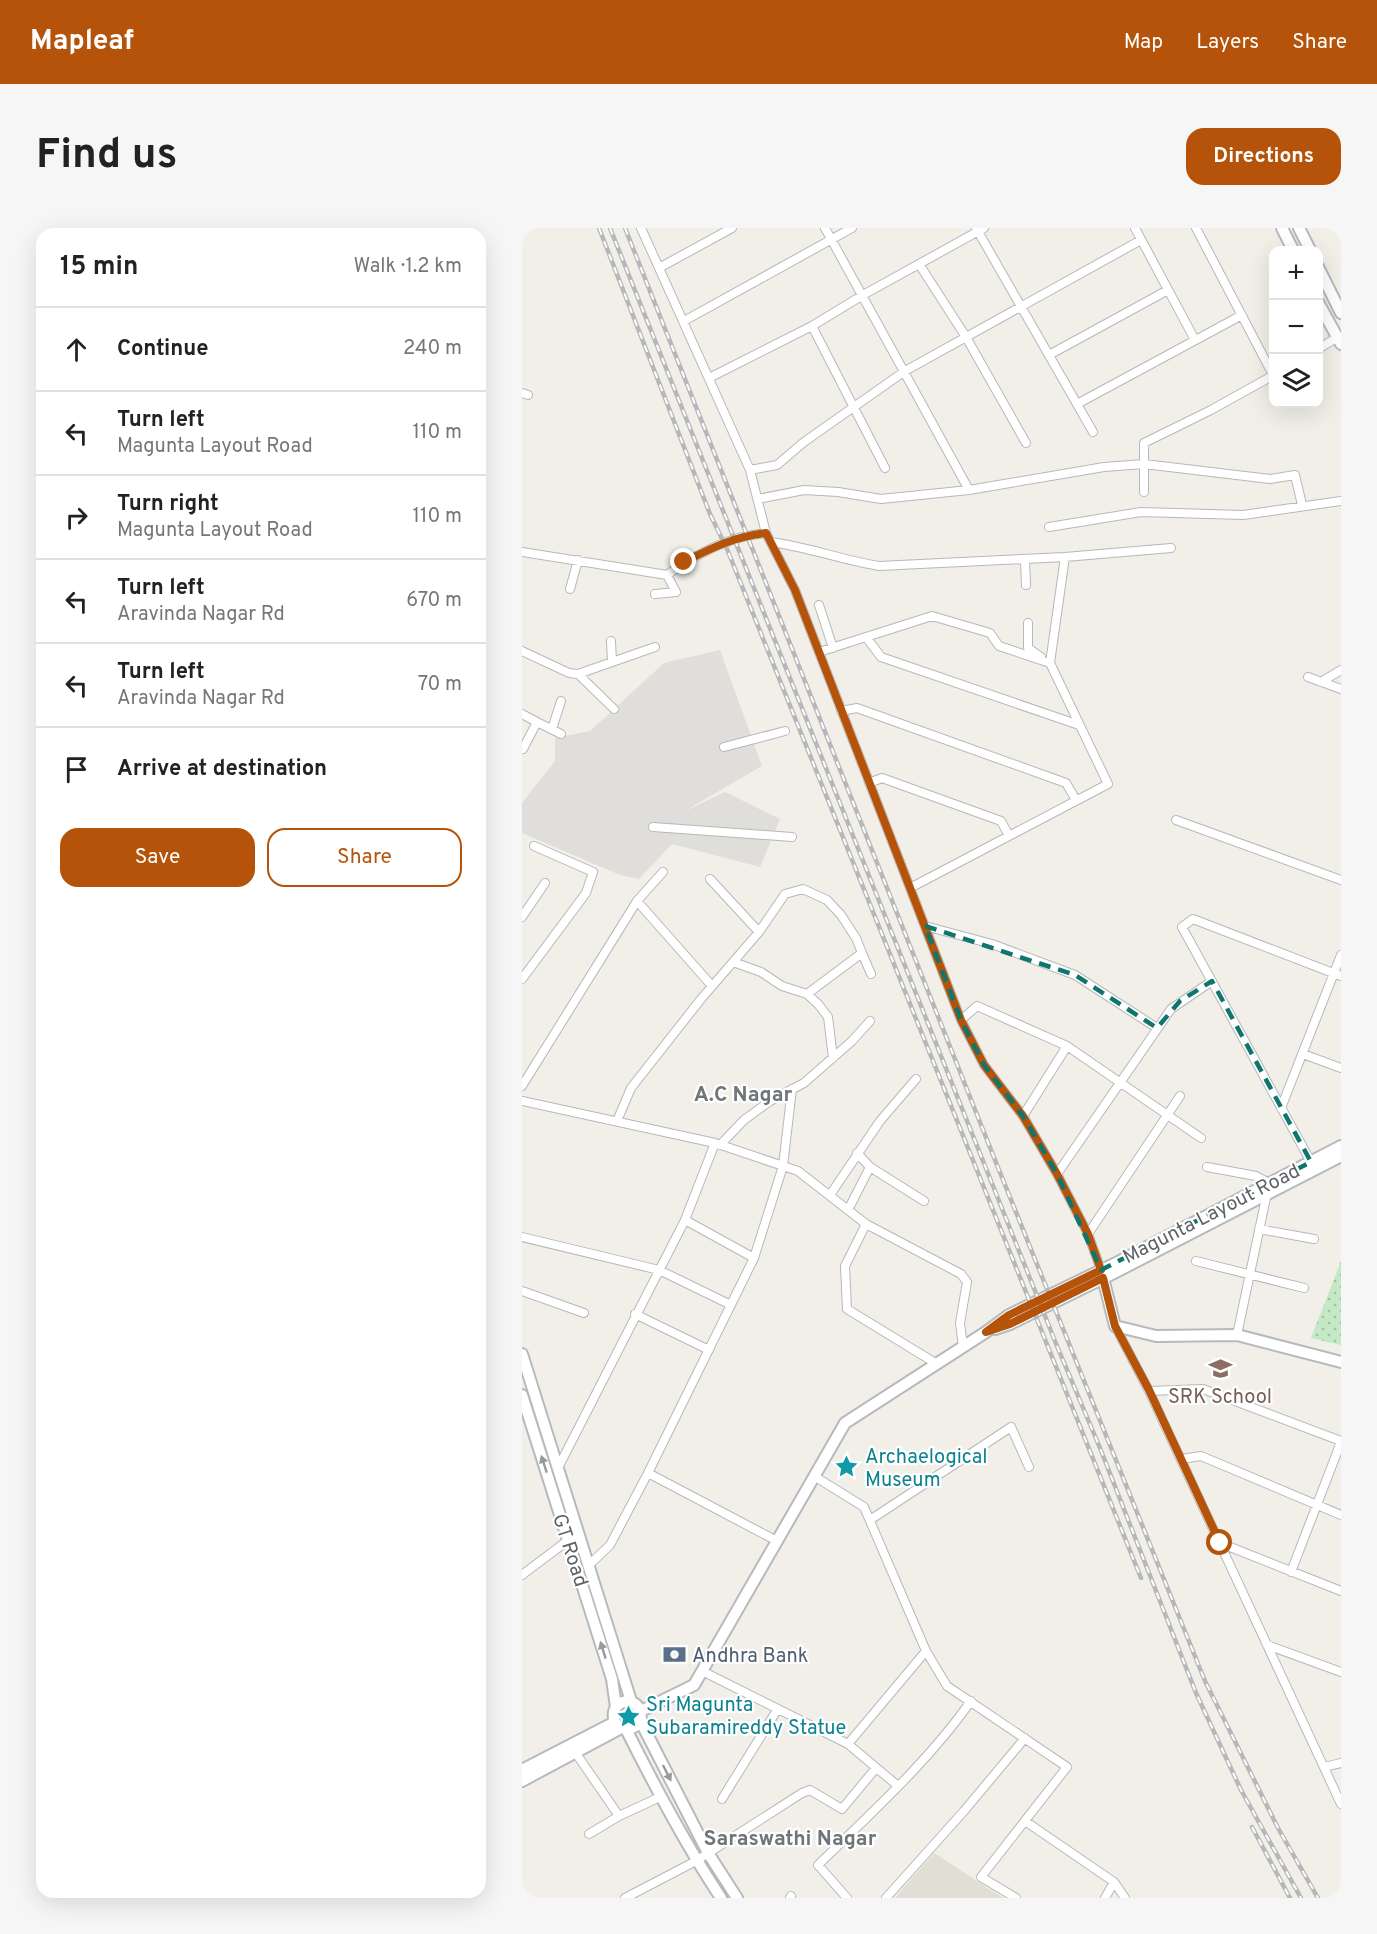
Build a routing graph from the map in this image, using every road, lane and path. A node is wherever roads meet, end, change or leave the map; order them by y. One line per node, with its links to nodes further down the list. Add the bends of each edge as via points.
1 (641, 228): 15 (street)
2 (732, 228): 15 (street)
3 (825, 228): 10 (street)
4 (852, 228): 10 (street)
5 (1135, 228): 11 (street)
6 (1196, 228): 22 (street)
7 (1282, 228): 12 (main road)
8 (1299, 228): 13 (main road)
9 (980, 229): 14 (street); 19 (street)
10 (831, 238): 18 (street); 23 (street)
11 (1141, 240): 17 (street); 19 (street)
12 (1291, 246)
13 (1308, 246)
14 (920, 264): 18 (street); 25 (street)
15 (658, 268): 23 (street)
16 (1323, 277): 21 (main road)
17 (1168, 290): 26 (street); 29 (street)
18 (863, 295): 24 (street); 31 (street)
19 (1021, 306): 25 (street); 29 (street)
20 (1323, 311): 27 (main road)
21 (1341, 313)
22 (1242, 315): 26 (street); 30 (street)
23 (684, 321): 33 (street)
24 (812, 326): 33 (street); 35 (street)
25 (966, 337): 31 (street); 37 (street)
26 (1195, 340): 34 (street)
27 (1339, 341): 28 (street)
28 (1323, 347)
29 (1049, 355): 34 (street)
30 (1269, 367)
31 (905, 371): 35 (street); 41 (street)
32 (1269, 377): 38 (street, via 1144,443)
33 (709, 378): 40 (street)
34 (1077, 404): 36 (street)
35 (854, 408): 39 (street); 40 (street, via 777,465)
36 (1093, 432)
37 (1026, 443)
38 (1144, 464): 41 (street); 42 (street); 45 (street, via 1270,479 1294,475)
39 (885, 468)
40 (750, 470): 43 (street)
41 (969, 490): 43 (street, via 881,499 804,490)
42 (1144, 492)
43 (758, 499): 47 (street)
44 (1341, 501): 45 (street)
45 (1302, 505): 46 (street, via 1244,515 1141,512)
46 (1049, 527)
47 (766, 533): 48 (street); 54 (street, via 744,535 710,548)
48 (771, 542): 53 (street, via 879,566); 65 (street)
49 (1171, 548): 51 (street)
50 (522, 552): 52 (street)
51 (1065, 557): 53 (street); 67 (street)
52 (578, 560): 54 (street); 56 (street)
53 (1025, 560): 55 (street)
54 (668, 575): 57 (street, via 676,592)
55 (1026, 585)
56 (570, 589)
57 (655, 594)
58 (819, 605): 63 (street)
59 (1028, 623): 67 (street, via 1028,648)
60 (866, 637): 63 (street); 67 (street, via 932,616 990,633 999,645); 78 (street, via 881,657)
61 (611, 641): 66 (street)
62 (655, 647): 66 (street)
63 (833, 648): 65 (street)
64 (522, 651): 69 (street)
65 (819, 652): 75 (street)
66 (612, 662): 69 (street)
67 (1050, 663): 78 (street)
68 (1341, 670): 71 (street)
69 (578, 674): 74 (street)
70 (1308, 677): 71 (street)
71 (1321, 682): 72 (street)
72 (1341, 689)
73 (561, 701): 79 (street)
74 (614, 710)
75 (842, 711): 84 (street); 85 (street, via 857,708 1066,783)
76 (522, 714): 77 (street)
77 (532, 719): 79 (street); 83 (street, via 537,722)
78 (1079, 725): 85 (street, via 1108,784)
79 (552, 729): 81 (street)
80 (785, 731): 82 (street)
81 (561, 734)
82 (724, 747)
83 (523, 749)
84 (869, 783): 88 (street, via 882,778 1001,821); 95 (street)
85 (1076, 801): 88 (street)
86 (1176, 820): 93 (street)
87 (653, 827): 89 (street)
88 (1009, 836): 95 (street)
89 (792, 837)
90 (534, 846): 105 (street, via 593,872 586,893)
91 (663, 872): 96 (street)
92 (710, 879): 99 (street)
93 (1341, 880)
94 (544, 883): 97 (street)
95 (910, 888): 98 (street)
96 (637, 901): 107 (street); 118 (street)
97 (522, 917)
98 (925, 926): 109 (street); 111 (street, via 992,944 1075,975)
99 (759, 932): 100 (street, via 785,894 803,889 834,907); 102 (street)
100 (862, 953): 103 (street); 108 (street)
101 (1341, 955): 104 (street)
102 (733, 962): 107 (street); 108 (street)
103 (871, 974)
104 (1338, 975): 106 (street, via 1193,919 1182,927); 113 (street)
105 (522, 979)
106 (1212, 981): 111 (street, via 1175,1005); 122 (street)
107 (712, 986): 125 (street, via 631,1088)
108 (807, 994): 114 (street, via 828,1017)
109 (961, 1020): 112 (street, via 976,1006); 123 (street, via 984,1065)
110 (870, 1021): 114 (street)
111 (1157, 1028): 117 (street)
112 (1067, 1046): 117 (street); 123 (street)
113 (1303, 1054): 115 (street); 122 (street)
114 (833, 1058): 119 (street)
115 (1341, 1068)
116 (916, 1079): 129 (street)
117 (1121, 1082): 124 (street); 135 (street)
118 (522, 1086)
119 (792, 1089): 127 (street, via 744,1120); 132 (street)
120 (1180, 1096): 124 (street)
121 (522, 1101): 125 (street)
122 (1281, 1108): 131 (street)
123 (1023, 1116): 135 (street)
124 (1168, 1116): 126 (street); 143 (street)
125 (617, 1121): 127 (street)
126 (1201, 1138)
127 (717, 1144): 132 (street); 140 (street)
128 (1341, 1146): 131 (main road, Magunta Layout Road)
129 (857, 1153): 133 (street); 137 (street)
130 (1341, 1156): 136 (main road, Magunta Layout Road)
131 (1311, 1162): 136 (main road, Magunta Layout Road)
132 (783, 1166): 137 (street, via 798,1171); 146 (street)
133 (870, 1167): 138 (street); 139 (street)
134 (1207, 1167): 136 (street, via 1256,1176)
135 (1057, 1174): 143 (street)
136 (1268, 1188): 142 (street); 149 (main road, Magunta Layout Road)
137 (830, 1195): 139 (street)
138 (924, 1201)
139 (848, 1210): 141 (street)
140 (685, 1220): 146 (street); 148 (street)
141 (866, 1224): 158 (street, via 965,1279 967,1288 960,1323); 162 (street, via 845,1266 847,1309)
142 (1259, 1229): 145 (street); 150 (street)
143 (1088, 1234): 149 (street)
144 (522, 1238): 148 (street)
145 (1314, 1239)
146 (754, 1258): 153 (street)
147 (1196, 1261): 150 (street)
148 (659, 1270): 153 (street); 155 (street)
149 (1102, 1274): 156 (main road); 158 (main road, Magunta Layout Road)
150 (1250, 1275): 151 (street); 157 (street)
151 (1305, 1288)
152 (522, 1291): 154 (street)
153 (731, 1305): 159 (street)
154 (584, 1313)
155 (635, 1314): 159 (street); 167 (street)
156 (1115, 1326): 157 (main road, via 1156,1336); 163 (street)
157 (1237, 1335): 161 (main road)
158 (963, 1347): 162 (main road, Magunta Layout Road)
159 (709, 1350): 169 (street)
160 (522, 1354): 167 (main road)
161 (1341, 1362)
162 (937, 1364): 170 (main road, Magunta Layout Road, via 845,1424)
163 (1149, 1390): 165 (street, via 1203,1389); 166 (street)
164 (522, 1395): 175 (main road, GT Road, one-way to 164)
165 (1341, 1441): 171 (street)
166 (1181, 1460): 171 (street, via 1201,1456); 177 (street)
167 (559, 1466): 174 (main road)
168 (1029, 1467): 173 (street, via 1011,1427)
169 (648, 1473): 176 (street); 178 (street, via 610,1545)
170 (814, 1476): 173 (street, via 864,1507); 176 (main road, Magunta Layout Road)
171 (1316, 1505): 172 (street); 179 (street)
172 (1341, 1515)
173 (870, 1520): 183 (street)
174 (580, 1536): 175 (street); 178 (main road)
175 (567, 1539): 180 (street); 188 (main road, GT Road, one-way to 175, via 612,1678)
176 (777, 1541): 184 (main road, Magunta Layout Road)
177 (1220, 1543): 179 (street); 182 (street)
178 (589, 1565): 186 (main road)
179 (1291, 1572): 181 (street)
180 (522, 1575)
181 (1341, 1591)
182 (1267, 1645): 185 (street); 196 (street)
183 (926, 1651): 187 (street, via 947,1686); 193 (street)
184 (702, 1671): 189 (street); 190 (main road, Magunta Layout Road, via 694,1685)
185 (1341, 1672)
186 (631, 1701): 188 (main road); 190 (main road, via 639,1706)
187 (971, 1701): 192 (street); 200 (street, via 952,1729)
188 (616, 1707): 191 (main road, via 613,1714)
189 (777, 1710): 193 (street); 202 (street)
190 (641, 1716): 191 (main road, via 635,1727); 207 (main road, one-way to 207)
191 (620, 1726): 194 (main road); 201 (main road)
192 (1025, 1738): 205 (street, via 1066,1767); 214 (street)
193 (848, 1744): 197 (street)
194 (573, 1749): 198 (main road); 199 (main road); 204 (street)
195 (1341, 1763): 196 (street)
196 (1324, 1767): 203 (street)
197 (876, 1768): 200 (street); 207 (street, via 842,1809 810,1790)
198 (522, 1770)
199 (522, 1781)
200 (898, 1786): 213 (street, via 818,1864)
201 (660, 1797): 204 (street); 208 (main road)
202 (722, 1799)
203 (1341, 1804)
204 (619, 1816): 206 (street)
205 (1025, 1821): 209 (street); 215 (street, via 981,1877)
206 (590, 1834)
207 (708, 1853): 208 (street); 212 (main road)
208 (696, 1861): 210 (street); 211 (main road)
209 (1114, 1882): 216 (street); 217 (street)
210 (625, 1898)
211 (720, 1898)
212 (737, 1898)
213 (847, 1898)
214 (886, 1898)
215 (1016, 1898)
216 (1105, 1898)
217 (1125, 1898)

